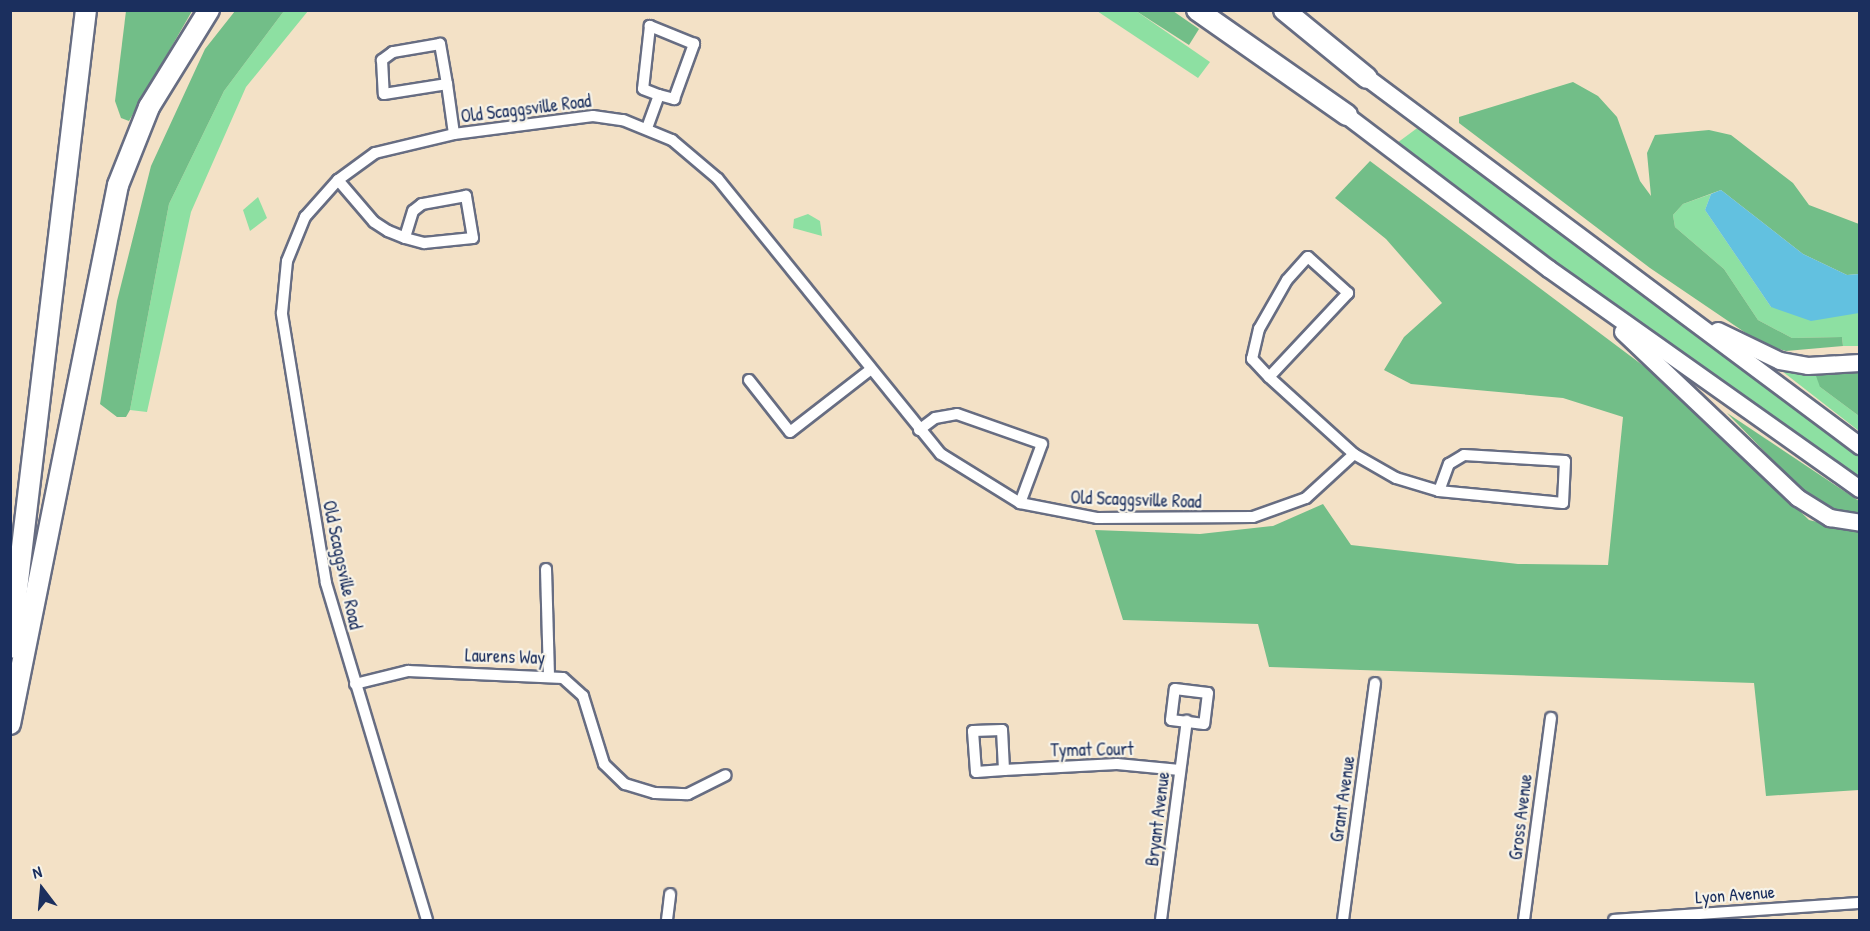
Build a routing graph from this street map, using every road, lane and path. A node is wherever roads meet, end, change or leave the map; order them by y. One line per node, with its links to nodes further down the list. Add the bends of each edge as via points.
1 (87, 10): 29 (highway)
2 (209, 10): 35 (highway, via 149,107 118,185)
3 (1197, 10): 10 (highway)
4 (1208, 10): 10 (main road)
5 (1278, 10): 7 (main road)
6 (1284, 10): 7 (highway)
7 (1366, 78): 14 (main road)
8 (447, 84): 8 (street, via 440,44 393,52 382,60 384,94); 12 (street)
9 (659, 94): 9 (street, via 643,89 650,26 694,44 674,99); 11 (street)
10 (1347, 116): 16 (main road)
11 (647, 128): 12 (street, Old Scaggsville Road, via 593,116); 18 (street, Old Scaggsville Road, via 689,152 718,179)
12 (454, 134): 13 (street, Old Scaggsville Road, via 389,148)
13 (338, 180): 15 (street, via 374,222); 32 (street, Old Scaggsville Road, via 295,237 282,313 324,572)
14 (1572, 233): 17 (main road, via 1750,350 1808,366); 22 (main road)
15 (405, 238): 15 (street, via 424,243 473,238 466,196 422,204 413,211)
16 (1550, 269): 24 (main road); 27 (main road, via 1685,387 1798,498 1830,518)
17 (1860, 363)
18 (870, 369): 20 (street, via 790,432); 21 (street, Old Scaggsville Road)
19 (1269, 377): 19 (street, via 1348,293 1308,257 1287,280 1259,329 1252,358); 23 (street)
20 (749, 380)
21 (919, 430): 26 (street, Old Scaggsville Road, via 958,467); 26 (street, via 935,418 957,414 1042,444)
22 (1860, 446)
23 (1354, 454): 25 (street, via 1396,478); 26 (street, Old Scaggsville Road, via 1306,498 1253,517 1096,518)
24 (1860, 489)
25 (1439, 491): 25 (street, via 1449,464 1464,455 1565,461 1563,503)
26 (1020, 503)
27 (1860, 523)
28 (546, 569): 30 (street)
29 (10, 648)
30 (549, 675): 32 (street, Laurens Way, via 408,670); 38 (street, Laurens Way, via 563,678 583,696 598,754 626,784 655,794 688,794)
31 (1375, 683): 44 (street, Grant Avenue)
32 (355, 684): 41 (street, Old Scaggsville Road)
33 (1551, 718): 45 (street, Gross Avenue)
34 (1186, 721): 37 (street, Bryant Avenue)
35 (10, 724)
36 (1004, 770): 36 (street, Tymat Court, via 1002,730 973,731 976,772); 37 (street, Tymat Court, via 1117,764)
37 (1180, 770): 43 (street, Bryant Avenue)
38 (726, 775)
39 (670, 894): 42 (street)
40 (1860, 903): 46 (street, Lyon Avenue)
41 (427, 921)
42 (667, 921)
43 (1161, 921)
44 (1344, 921)
45 (1524, 921)
46 (1614, 921)

